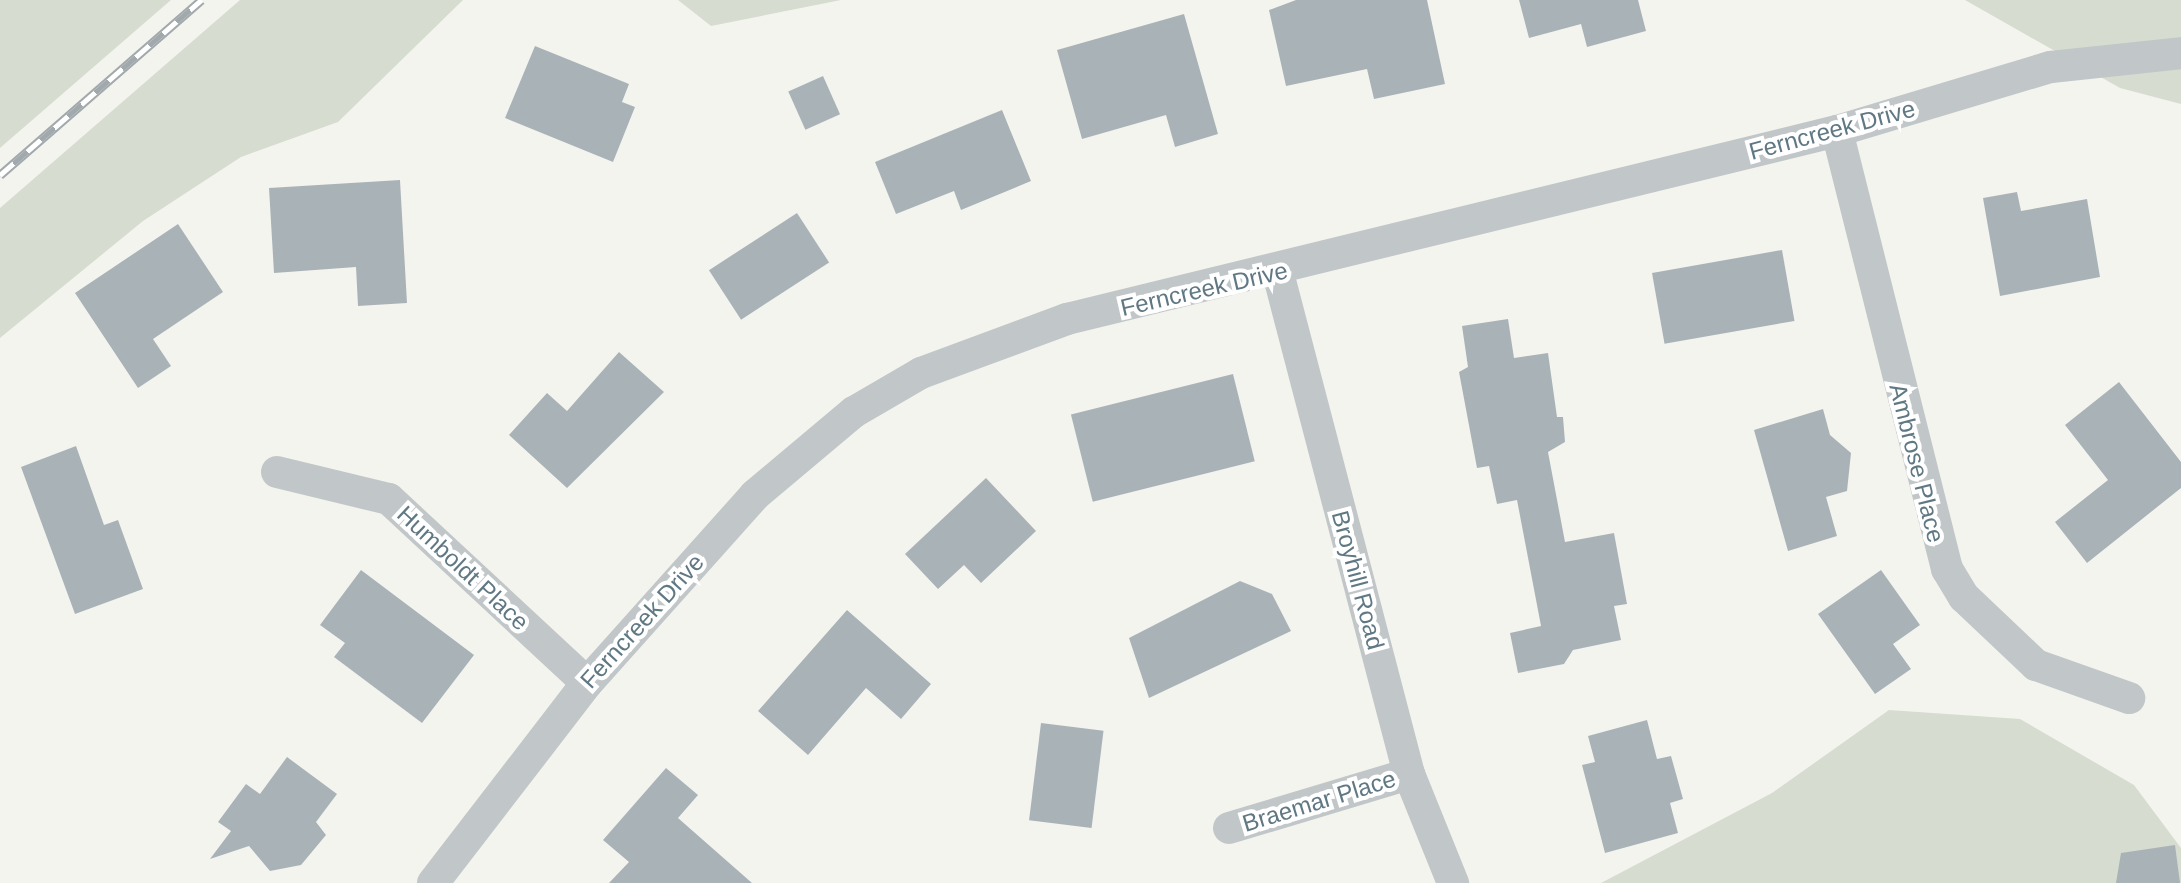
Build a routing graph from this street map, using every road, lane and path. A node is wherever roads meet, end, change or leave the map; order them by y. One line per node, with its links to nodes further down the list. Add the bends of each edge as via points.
1 (2181, 53): 2 (street, Ferncreek Drive, via 2051,67)
2 (1837, 131): 3 (street, Ferncreek Drive); 6 (street, Ambrose Place, via 1947,569 1973,607 2036,665)
3 (1278, 273): 5 (street, Ferncreek Drive, via 992,342 854,412 755,495); 7 (street, Broyhill Road)
4 (277, 472): 5 (street, Humboldt Place, via 389,499)
5 (587, 683): 9 (street, Ferncreek Drive)
6 (2129, 698)
7 (1409, 774): 8 (street, Braemar Place); 10 (street, Broyhill Road)
8 (1229, 828)
9 (433, 883)
10 (1453, 883)

